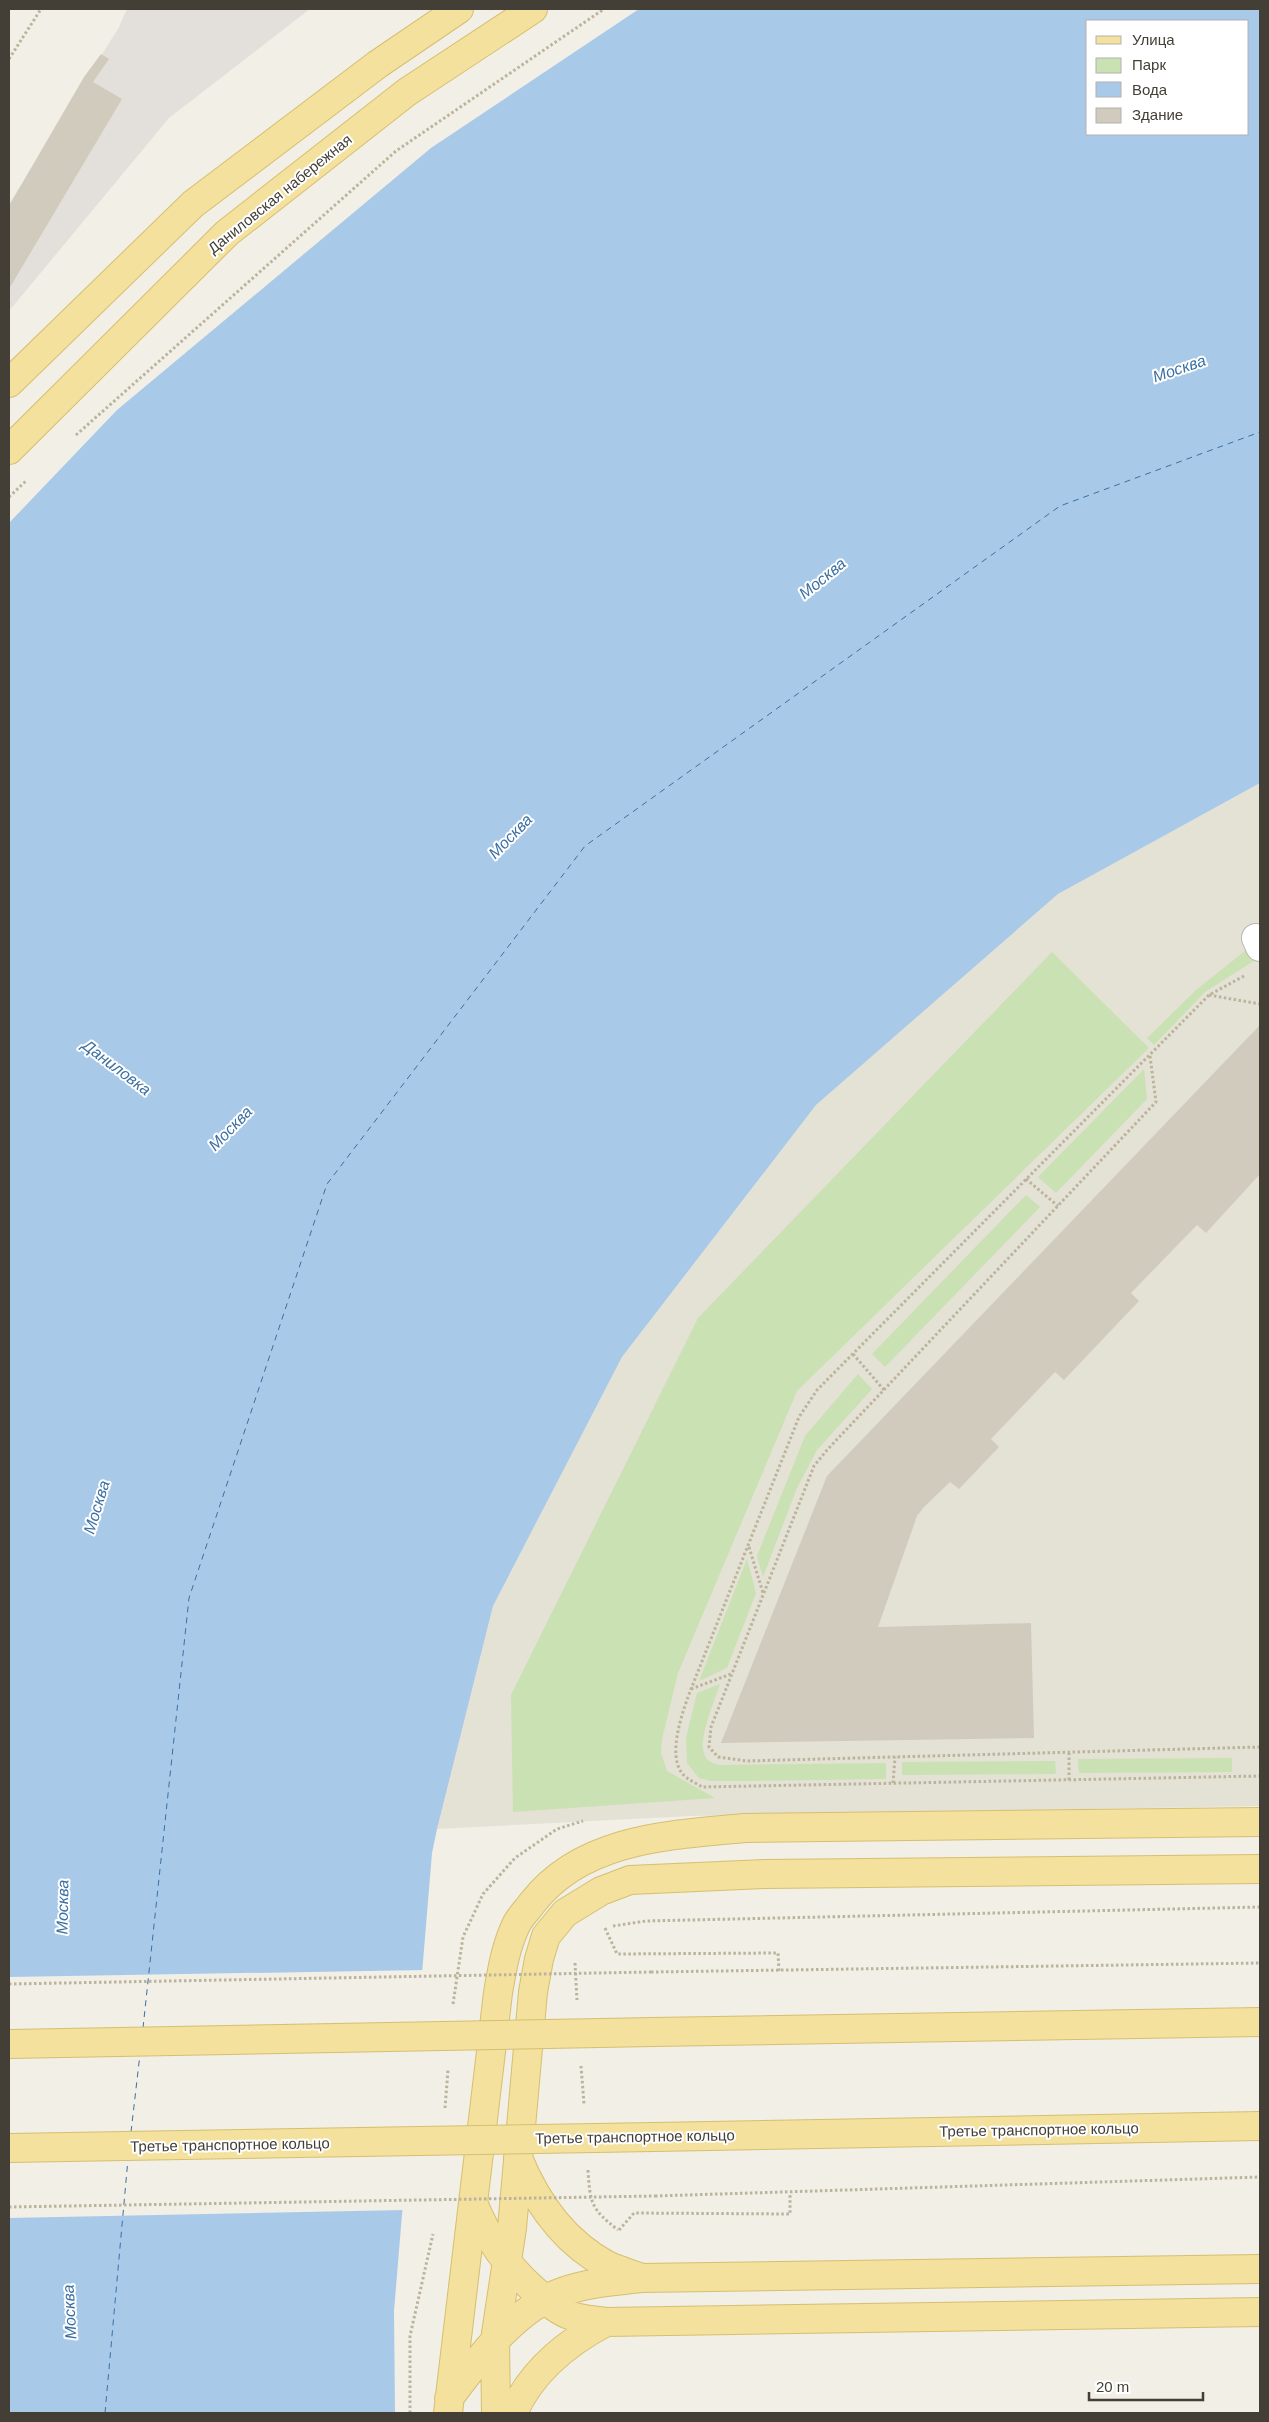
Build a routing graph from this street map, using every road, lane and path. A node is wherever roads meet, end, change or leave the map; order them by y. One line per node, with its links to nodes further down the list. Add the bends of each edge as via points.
1 (41, 9): 5 (path)
2 (458, 9): 6 (main road, via 378,64 194,204)
3 (533, 9): 8 (main road, Даниловская набережная, via 407,92 227,233)
4 (604, 9): 7 (path, via 396,151)
5 (9, 59)
6 (9, 383)
7 (69, 441)
8 (9, 450)
9 (29, 478): 10 (path)
10 (9, 497)
11 (1256, 952): 12 (path)
12 (1209, 995): 13 (path); 14 (path)
13 (1260, 1004)
14 (1150, 1055): 15 (path); 16 (path, via 1156,1102)
15 (1026, 1179): 16 (path); 17 (path)
16 (1058, 1206): 18 (path)
17 (853, 1354): 18 (path); 19 (path, via 817,1390 799,1417)
18 (884, 1390): 20 (path, via 814,1466)
19 (748, 1545): 20 (path); 22 (path)
20 (763, 1594): 21 (path)
21 (732, 1674): 22 (path); 25 (path, via 711,1727 709,1748 718,1757 747,1761)
22 (691, 1689): 28 (path, via 682,1714 675,1753 682,1773 702,1787)
23 (1260, 1747): 24 (path)
24 (1069, 1753): 25 (path); 27 (path)
25 (895, 1757): 28 (path)
26 (1260, 1776): 27 (path)
27 (1068, 1780): 28 (path)
28 (893, 1783)
29 (1260, 1822): 49 (main road, via 745,1828 675,1835 615,1847 585,1858 545,1886 518,1922 505,1952)
30 (1260, 1869): 45 (main road, via 765,1874 630,1880 601,1890 565,1913 546,1936 533,1992)
31 (1260, 1907): 32 (path, via 646,1921 620,1923)
32 (606, 1928): 33 (path); 36 (path, via 617,1954 778,1953)
33 (598, 1933)
34 (575, 1960): 38 (path)
35 (1260, 1963): 36 (path)
36 (779, 1971): 37 (path, bridge)
37 (9, 1984)
38 (578, 2008)
39 (1260, 2022): 40 (main road, bridge)
40 (9, 2044)
41 (581, 2057): 42 (path)
42 (584, 2114)
43 (1260, 2126): 44 (main road, Третье транспортное кольцо, bridge)
44 (9, 2148)
45 (518, 2158): 54 (main road); 56 (main road, via 544,2207 568,2236 608,2265)
46 (587, 2162): 52 (path, via 590,2201)
47 (1260, 2176): 48 (path)
48 (790, 2193): 50 (path, bridge); 52 (path, via 790,2214 634,2214)
49 (474, 2205): 54 (main road); 61 (main road)
50 (9, 2207)
51 (435, 2225): 62 (path, via 410,2336)
52 (619, 2230): 53 (path)
53 (626, 2235)
54 (506, 2263): 57 (main road); 60 (main road)
55 (1260, 2269): 56 (main road)
56 (641, 2278): 57 (main road, via 599,2283 562,2292)
57 (545, 2300): 59 (main road, via 574,2317); 60 (main road)
58 (1260, 2312): 59 (main road)
59 (606, 2322): 64 (main road, via 566,2346 542,2370)
60 (495, 2340): 61 (main road, via 482,2353); 63 (main road)
61 (448, 2406)
62 (410, 2413)
63 (496, 2413)
64 (513, 2413)

